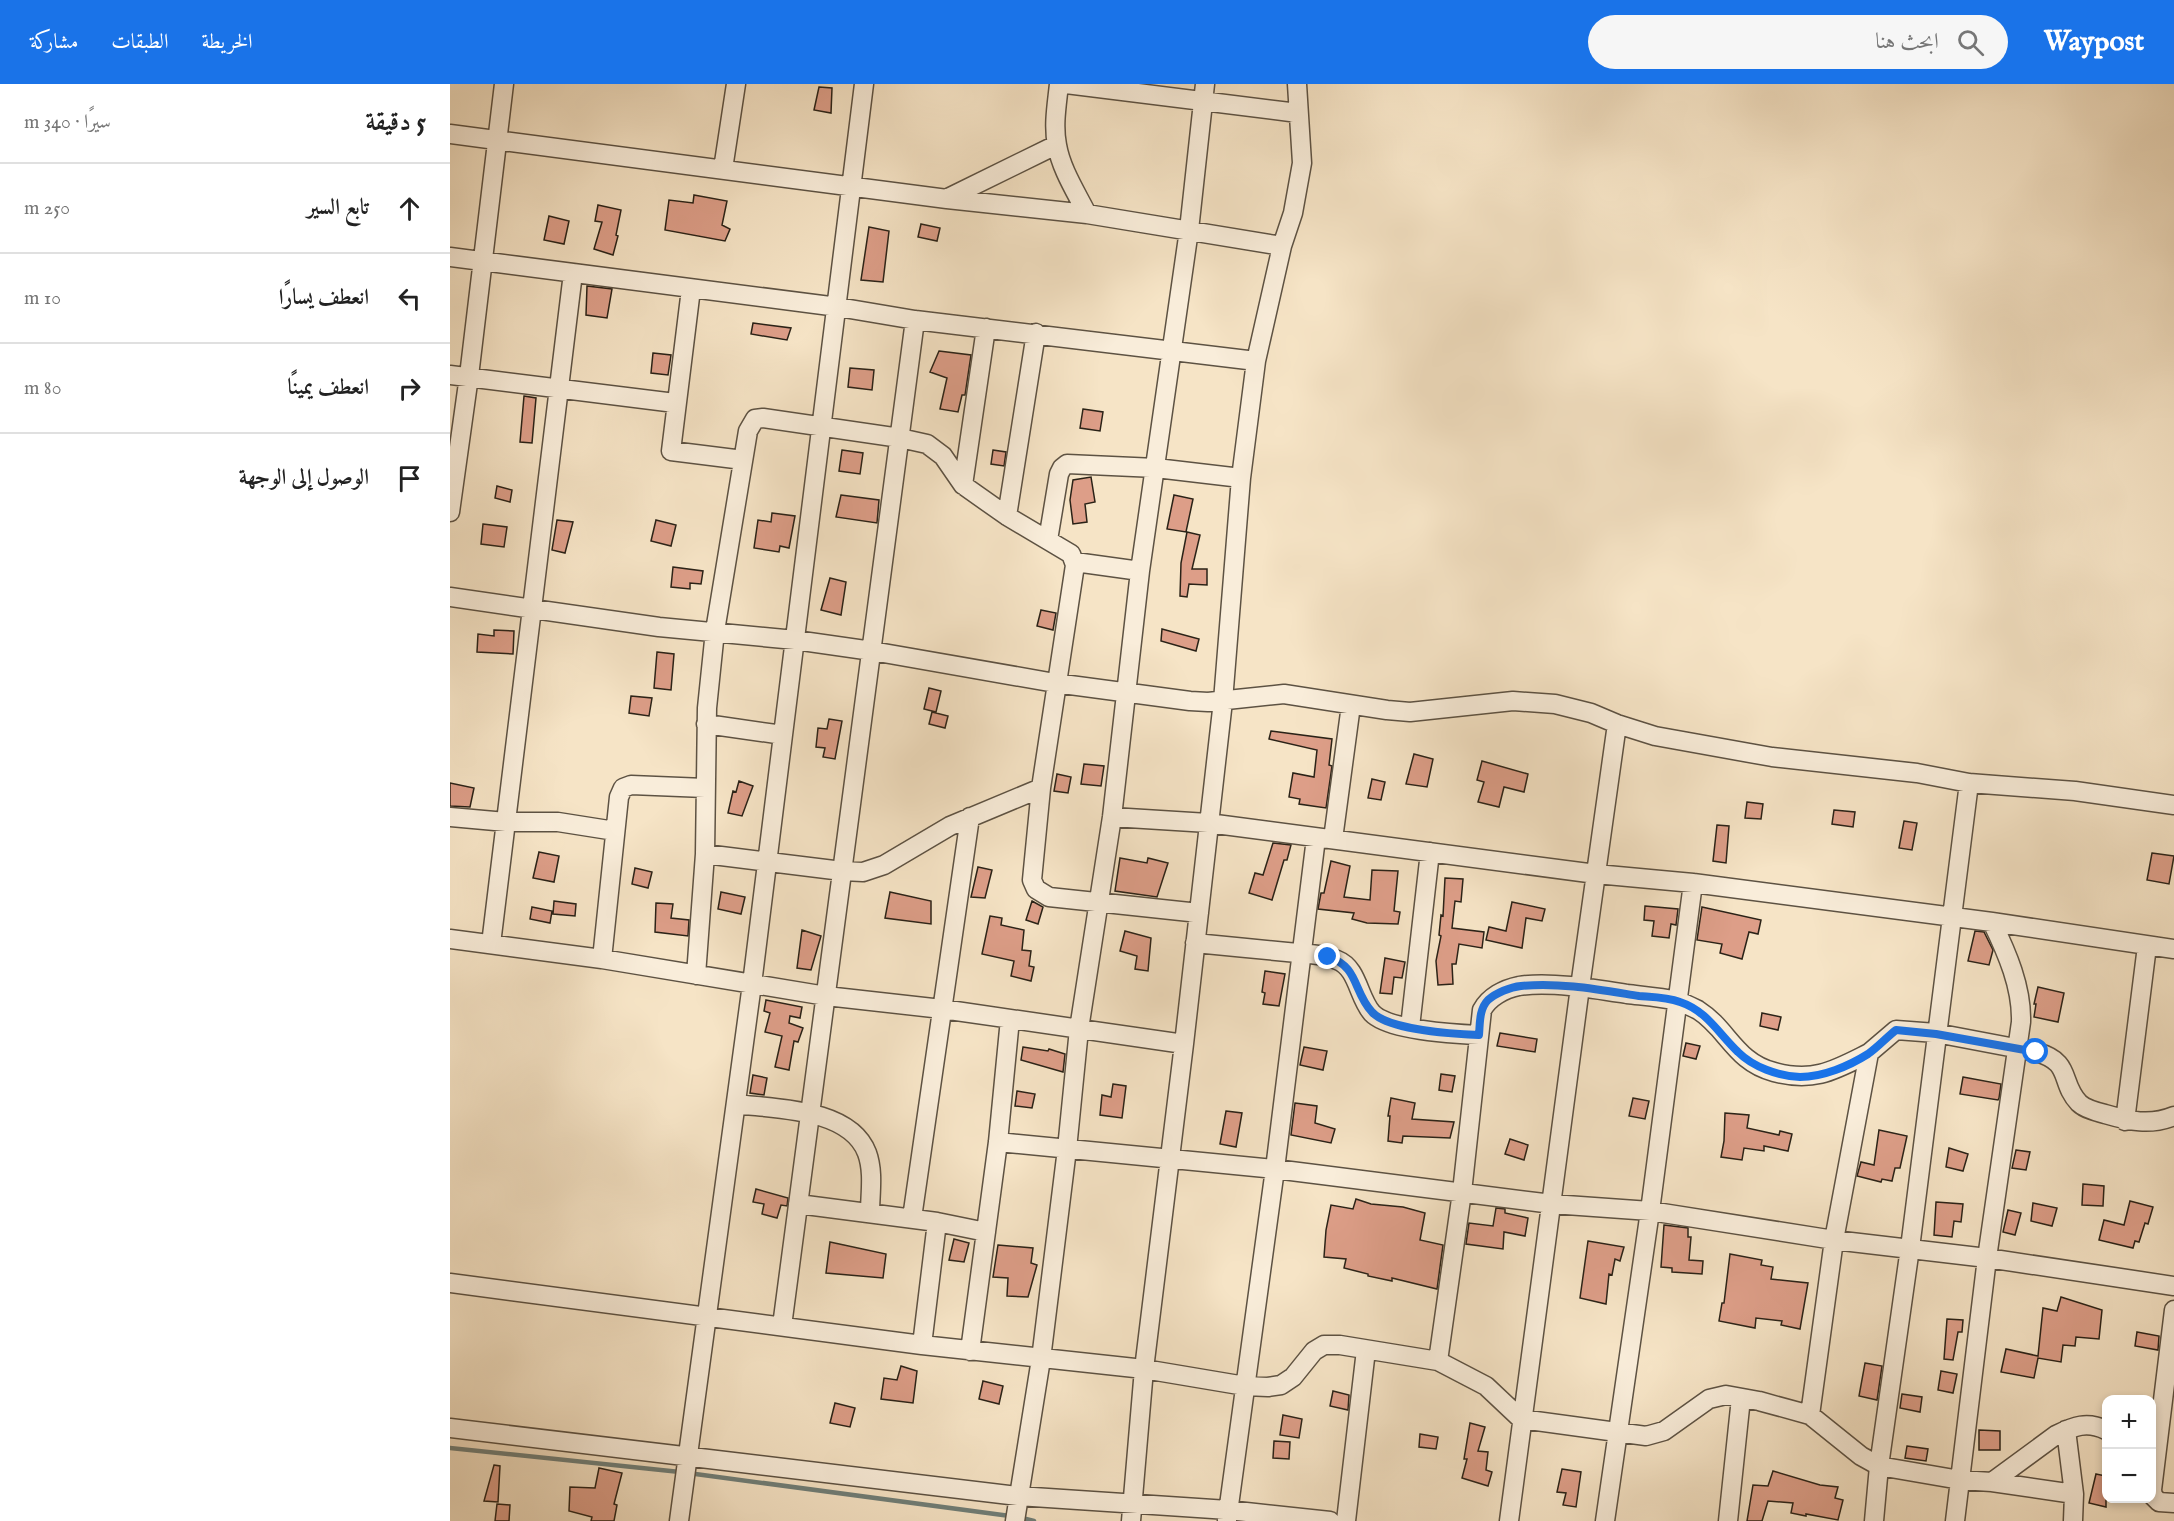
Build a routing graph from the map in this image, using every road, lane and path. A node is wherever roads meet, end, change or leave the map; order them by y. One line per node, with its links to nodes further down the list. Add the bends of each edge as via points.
1 (504, 84): 11 (street)
2 (736, 84): 13 (street)
3 (864, 84): 14 (street)
4 (1059, 84): 12 (street)
5 (1066, 84): 7 (street)
6 (1297, 84): 9 (street)
7 (1133, 88): 8 (street)
8 (1204, 93): 9 (street); 17 (street)
9 (1298, 113): 18 (street, via 1302,163)
10 (450, 134): 11 (street)
11 (497, 140): 13 (street); 20 (street)
12 (1056, 145): 15 (street); 16 (street)
13 (723, 169): 14 (street)
14 (853, 186): 15 (street); 23 (street)
15 (947, 199): 16 (street)
16 (1087, 214): 17 (street)
17 (1189, 230): 18 (street); 27 (street)
18 (1282, 246): 28 (street)
19 (450, 257): 20 (street)
20 (481, 261): 21 (street); 30 (street)
21 (573, 273): 22 (street); 31 (street)
22 (691, 289): 23 (street); 32 (street)
23 (838, 308): 24 (street); 33 (street)
24 (915, 320): 25 (street); 34 (street)
25 (986, 328): 26 (street); 38 (street)
26 (1036, 333): 27 (street); 40 (street)
27 (1172, 351): 28 (street); 36 (street)
28 (1256, 361): 37 (street)
29 (450, 375): 30 (street)
30 (469, 376): 31 (street); 39 (street)
31 (559, 388): 32 (street); 45 (street)
32 (675, 403): 35 (street, via 671,451)
33 (822, 426): 34 (street); 35 (street, via 755,419 748,431); 47 (street)
34 (900, 438): 38 (street, via 927,444 943,456); 48 (street)
35 (743, 460): 46 (street)
36 (1155, 468): 37 (street); 41 (street, via 1072,464 1062,468); 43 (street)
37 (1241, 478): 51 (street)
38 (963, 485): 40 (street)
39 (450, 512)
40 (1007, 516): 41 (street)
41 (1048, 540): 42 (street, via 1071,554)
42 (1075, 562): 43 (street); 49 (street)
43 (1140, 571): 50 (street)
44 (450, 597): 45 (street)
45 (531, 609): 46 (street); 63 (street)
46 (715, 632): 47 (street); 53 (street)
47 (795, 640): 48 (street); 55 (street)
48 (872, 651): 49 (street); 70 (street)
49 (1055, 683): 50 (street); 58 (street)
50 (1127, 693): 51 (street); 62 (street)
51 (1223, 701): 52 (street, via 1284,694); 64 (street)
52 (1351, 705): 54 (street, via 1410,712 1476,704 1556,704); 66 (street)
53 (706, 724): 55 (street); 57 (street)
54 (1617, 724): 56 (street, via 1654,736 1772,757 1917,773); 71 (street)
55 (783, 735): 69 (street)
56 (1969, 783): 59 (street, via 2074,791); 75 (street)
57 (705, 788): 65 (street, via 623,788); 68 (street)
58 (1041, 788): 61 (street); 73 (street, via 1032,871 1036,889 1049,897)
59 (2174, 805)
60 (450, 817): 63 (street)
61 (970, 817): 70 (street, via 884,865 863,872); 89 (street)
62 (1112, 817): 64 (street); 73 (street)
63 (506, 822): 65 (street, via 558,822); 79 (street)
64 (1208, 823): 66 (street); 74 (street)
65 (615, 831): 83 (street)
66 (1324, 838): 67 (street); 82 (street)
67 (1430, 852): 71 (street); 91 (street)
68 (705, 854): 69 (street); 84 (street)
69 (766, 861): 70 (street); 85 (street)
70 (842, 871): 87 (street)
71 (1596, 874): 72 (street); 86 (street)
72 (1693, 883): 75 (street); 88 (street)
73 (1099, 902): 74 (street); 92 (street)
74 (1199, 913): 78 (street)
75 (1952, 918): 76 (street); 93 (street)
76 (1992, 922): 80 (street); 96 (street, via 2021,1004)
77 (450, 939): 79 (street)
78 (1195, 943): 82 (street); 95 (street)
79 (490, 944): 83 (street)
80 (2147, 946): 81 (street); 101 (street)
81 (2174, 949)
82 (1301, 954): 91 (street, via 1339,960 1349,969 1372,1012 1387,1023); 105 (street)
83 (602, 959): 84 (street)
84 (696, 975): 85 (street)
85 (752, 984): 87 (street); 98 (street)
86 (1580, 987): 88 (street); 94 (street, via 1518,986 1500,993 1487,1001 1482,1010); 108 (street)
87 (826, 996): 89 (street); 99 (street)
88 (1679, 1001): 97 (street, via 1710,1020 1738,1052 1774,1072 1798,1077 1820,1075); 109 (street)
89 (942, 1009): 90 (street); 111 (street)
90 (1010, 1019): 92 (street); 102 (street)
91 (1410, 1027): 94 (street)
92 (1079, 1029): 95 (street); 103 (street)
93 (1936, 1034): 96 (street); 97 (street, via 1896,1030); 115 (street)
94 (1479, 1035): 106 (street)
95 (1184, 1044): 104 (street)
96 (2017, 1048): 101 (street, via 2049,1055 2059,1063 2080,1104); 116 (street)
97 (1869, 1053): 114 (street)
98 (736, 1104): 99 (street); 120 (street)
99 (810, 1114): 107 (street); 110 (street, via 842,1124 861,1142 871,1170)
100 (2174, 1116): 101 (street, via 2146,1122)
101 (2125, 1120)
102 (998, 1142): 103 (street); 113 (street)
103 (1067, 1149): 104 (street); 125 (street)
104 (1168, 1159): 105 (street); 127 (street)
105 (1275, 1169): 106 (street); 128 (street)
106 (1462, 1192): 108 (street); 126 (street)
107 (798, 1204): 110 (street); 121 (street)
108 (1552, 1204): 109 (street); 131 (street)
109 (1650, 1211): 114 (street); 135 (street)
110 (870, 1213): 111 (street)
111 (912, 1218): 112 (street)
112 (937, 1222): 113 (street); 122 (street)
113 (986, 1232): 124 (street)
114 (1834, 1240): 115 (street); 130 (street)
115 (1910, 1248): 116 (street); 138 (street)
116 (1987, 1258): 118 (street); 139 (street)
117 (450, 1283): 120 (street)
118 (2174, 1286)
119 (2174, 1310): 136 (street)
120 (708, 1316): 121 (street); 137 (street)
121 (782, 1326): 122 (street)
122 (922, 1345): 124 (street)
123 (1366, 1350): 126 (street); 128 (street, via 1324,1345 1281,1385); 150 (street)
124 (970, 1351): 125 (street)
125 (1041, 1359): 127 (street); 142 (street)
126 (1437, 1360): 131 (street, via 1486,1386)
127 (1144, 1369): 128 (street); 145 (street)
128 (1245, 1386): 146 (street)
129 (1741, 1398): 130 (street); 135 (street, via 1726,1395 1709,1399 1664,1431 1646,1436); 153 (street)
130 (1810, 1415): 138 (street)
131 (1521, 1419): 135 (street); 151 (street)
132 (450, 1428): 137 (street)
133 (2102, 1429): 134 (street, via 2085,1424)
134 (2066, 1430): 140 (street); 141 (street)
135 (1618, 1433): 152 (street)
136 (2156, 1449)
137 (687, 1458): 142 (street); 147 (street)
138 (1879, 1466): 139 (street); 154 (street)
139 (1960, 1480): 140 (street); 155 (street)
140 (1992, 1482): 141 (street)
141 (2074, 1494): 156 (street)
142 (1018, 1496): 145 (street); 148 (street)
143 (2156, 1499): 144 (street)
144 (2174, 1503)
145 (1132, 1512): 146 (street)
146 (1227, 1515): 149 (street)
147 (679, 1521)
148 (1015, 1521)
149 (1330, 1521)
150 (1346, 1521)
151 (1509, 1521)
152 (1605, 1521)
153 (1728, 1521)
154 (1874, 1521)
155 (1955, 1521)
156 (2073, 1521)

